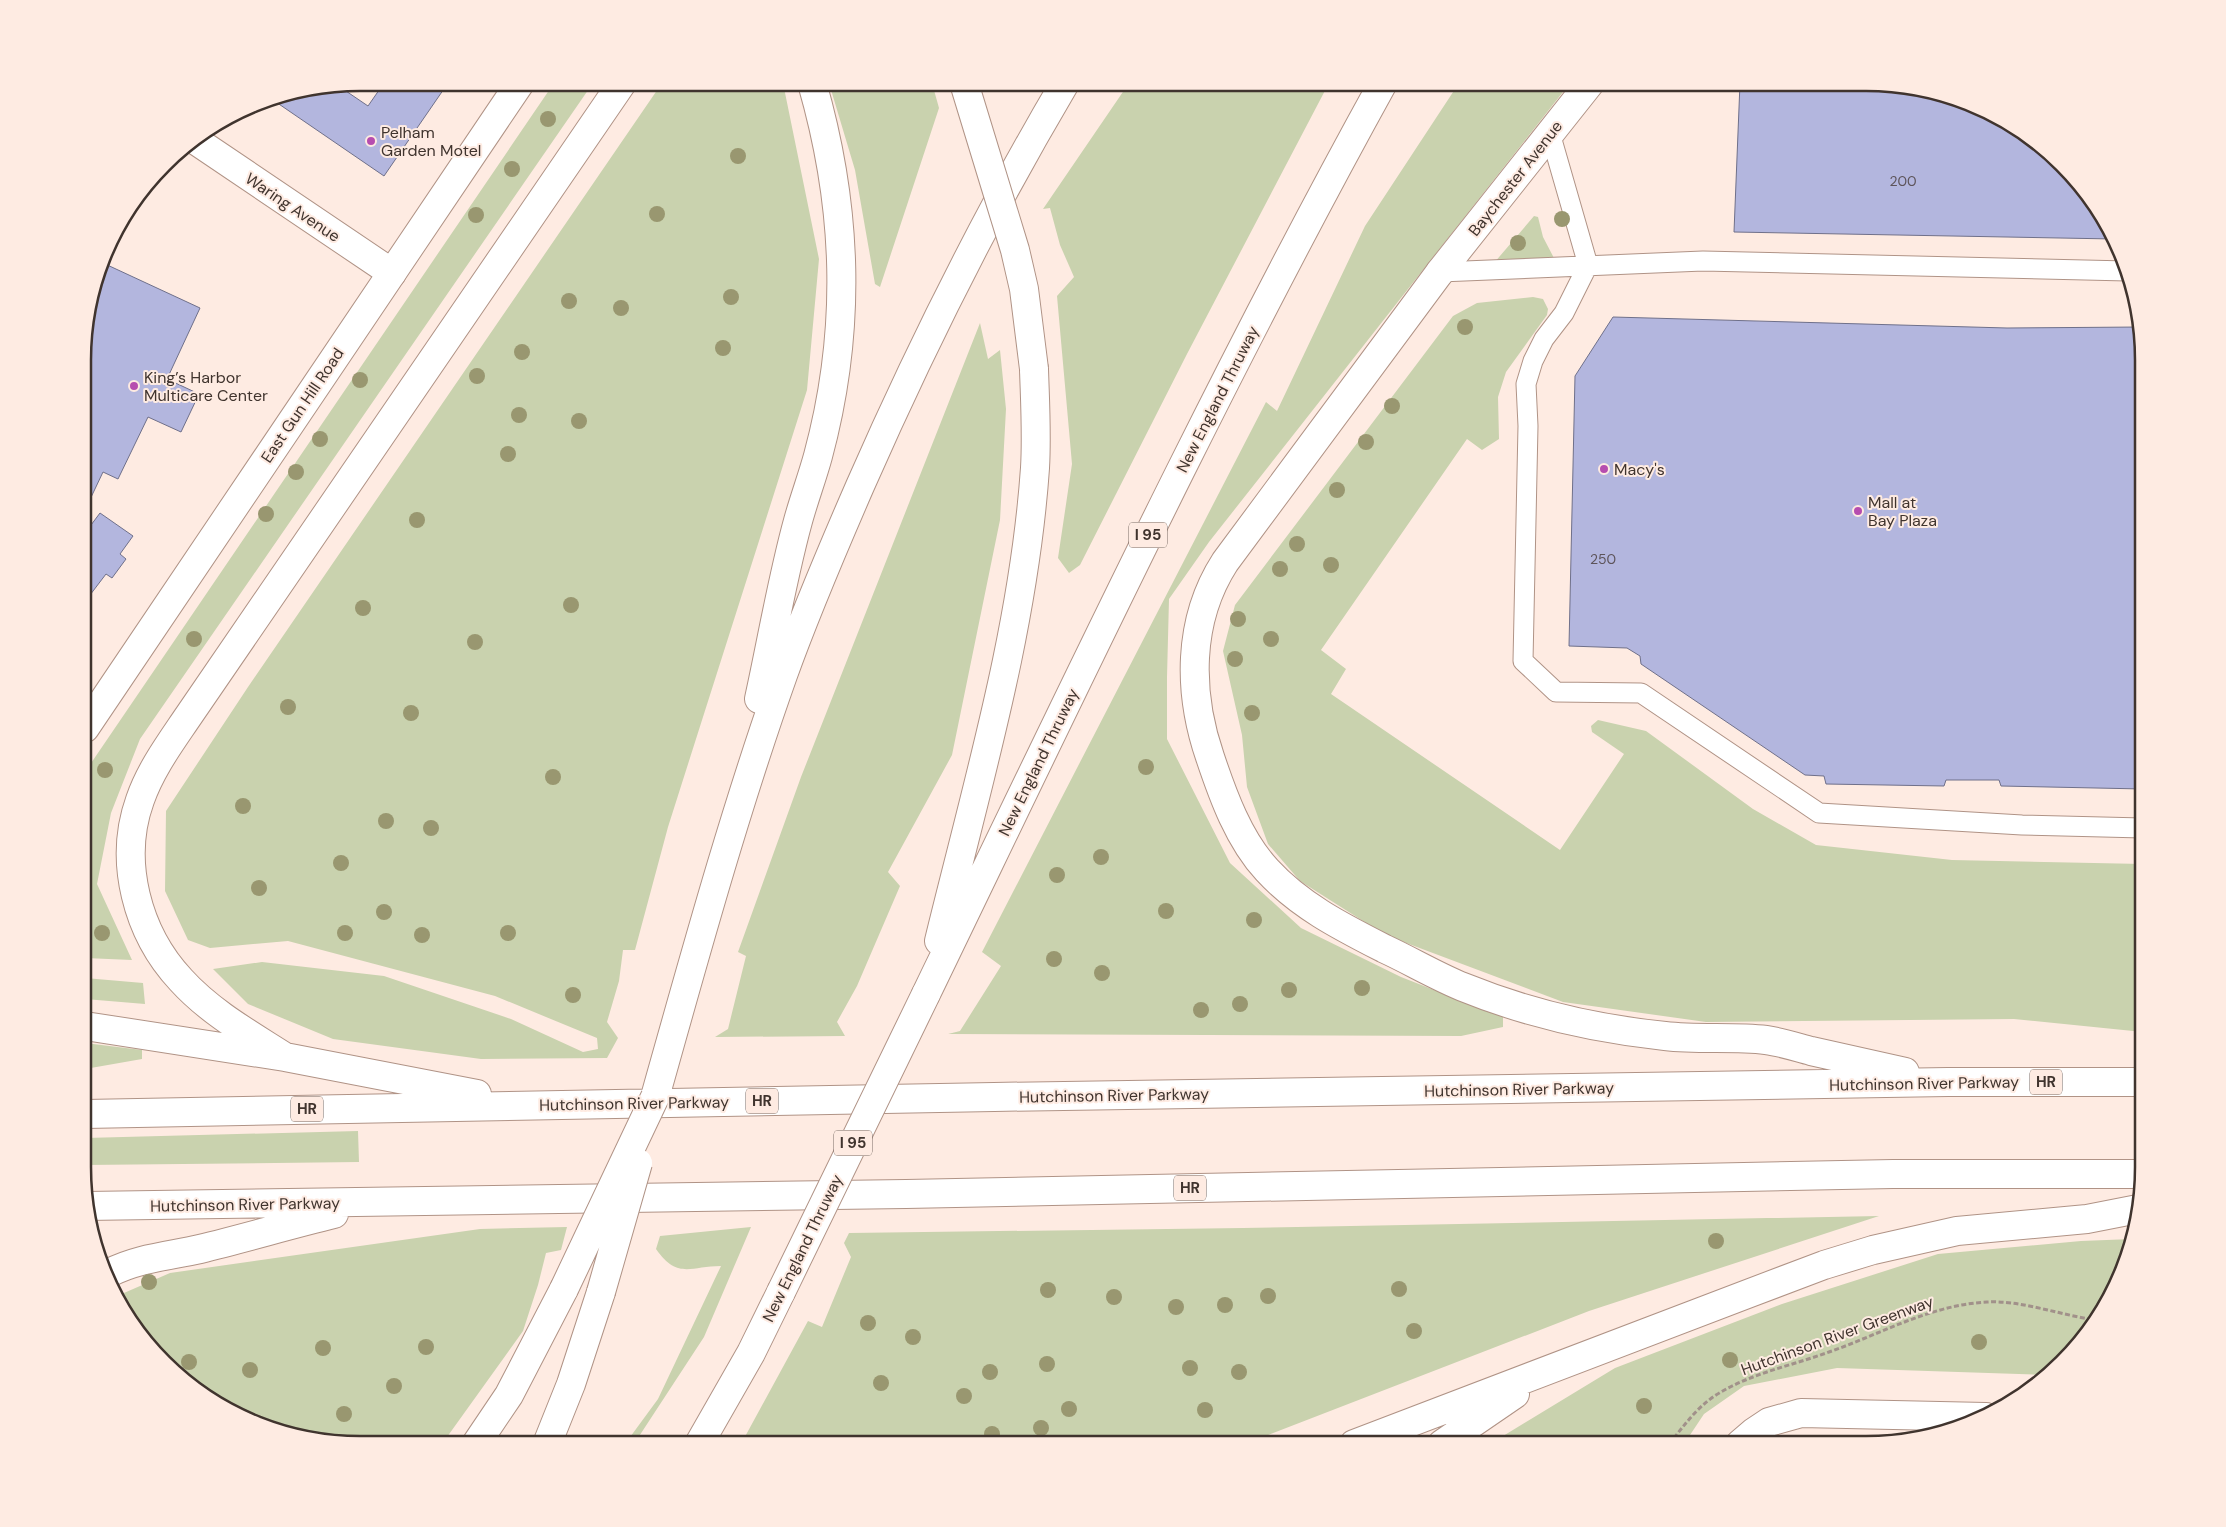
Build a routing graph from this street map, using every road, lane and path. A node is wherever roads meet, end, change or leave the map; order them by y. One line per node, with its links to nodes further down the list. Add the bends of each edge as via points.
1 (514, 91): 13 (main road, East Gun Hill Road)
2 (617, 91): 19 (main road, via 185,721 140,798 131,843 131,871 139,907 152,939 168,964 197,996 233,1024)
3 (814, 91): 15 (main road, via 828,144 840,222 843,265 838,346 826,424 798,522)
4 (966, 91): 17 (main road, bridge, via 1024,289 1034,369 1035,466 1022,578 997,702)
5 (1060, 91): 15 (main road, via 958,275 899,397 836,540 784,673)
6 (1379, 91): 17 (main road, New England Thruway / I 95, via 1176,479)
7 (1584, 91): 8 (main road, Baychester Avenue)
8 (1550, 133): 10 (lane); 12 (main road, Baychester Avenue)
9 (201, 144): 13 (main road, Waring Avenue)
10 (1588, 265): 11 (lane, via 1703,261); 12 (lane); 16 (lane, via 1564,313 1544,339 1526,384 1523,661 1556,692 1640,693 1819,814)
11 (2119, 271)
12 (1440, 272): 20 (main road, Baychester Avenue, via 1225,562 1205,602 1196,644 1195,692 1199,718 1223,794 1251,847 1285,889 1330,920 1462,987 1508,1003 1554,1017 1664,1036 1766,1040)
13 (392, 273): 14 (main road, East Gun Hill Road)
14 (91, 719)
15 (731, 828): 22 (main road)
16 (2135, 828)
17 (926, 994): 35 (main road, New England Thruway / I 95, bridge, via 751,1353)
18 (91, 1027): 19 (main road)
19 (285, 1057): 23 (main road)
20 (1948, 1082): 21 (main road, Hutchinson River Parkway / HR); 23 (main road, Hutchinson River Parkway / HR)
21 (2135, 1082)
22 (655, 1097): 33 (main road, bridge, via 514,1388); 34 (main road, bridge, via 601,1292)
23 (530, 1105): 24 (main road, Hutchinson River Parkway / HR)
24 (91, 1114)
25 (2135, 1174): 26 (main road, Hutchinson River Parkway / HR, via 1892,1174)
26 (375, 1203): 27 (main road, Hutchinson River Parkway / HR); 29 (main road, via 198,1249 146,1259)
27 (94, 1206)
28 (2131, 1210): 31 (main road, via 2087,1219 1957,1231 1881,1248 1824,1265)
29 (112, 1271)
30 (2087, 1319): 38 (path, Hutchinson River Greenway, via 2028,1306 1988,1302 1924,1314 1831,1352 1732,1386 1699,1408)
31 (1548, 1372): 36 (main road); 37 (main road)
32 (1965, 1417): 39 (main road, via 1801,1413 1769,1422)
33 (481, 1436)
34 (551, 1436)
35 (704, 1436)
36 (1376, 1436)
37 (1454, 1436)
38 (1676, 1436)
39 (1749, 1436)

